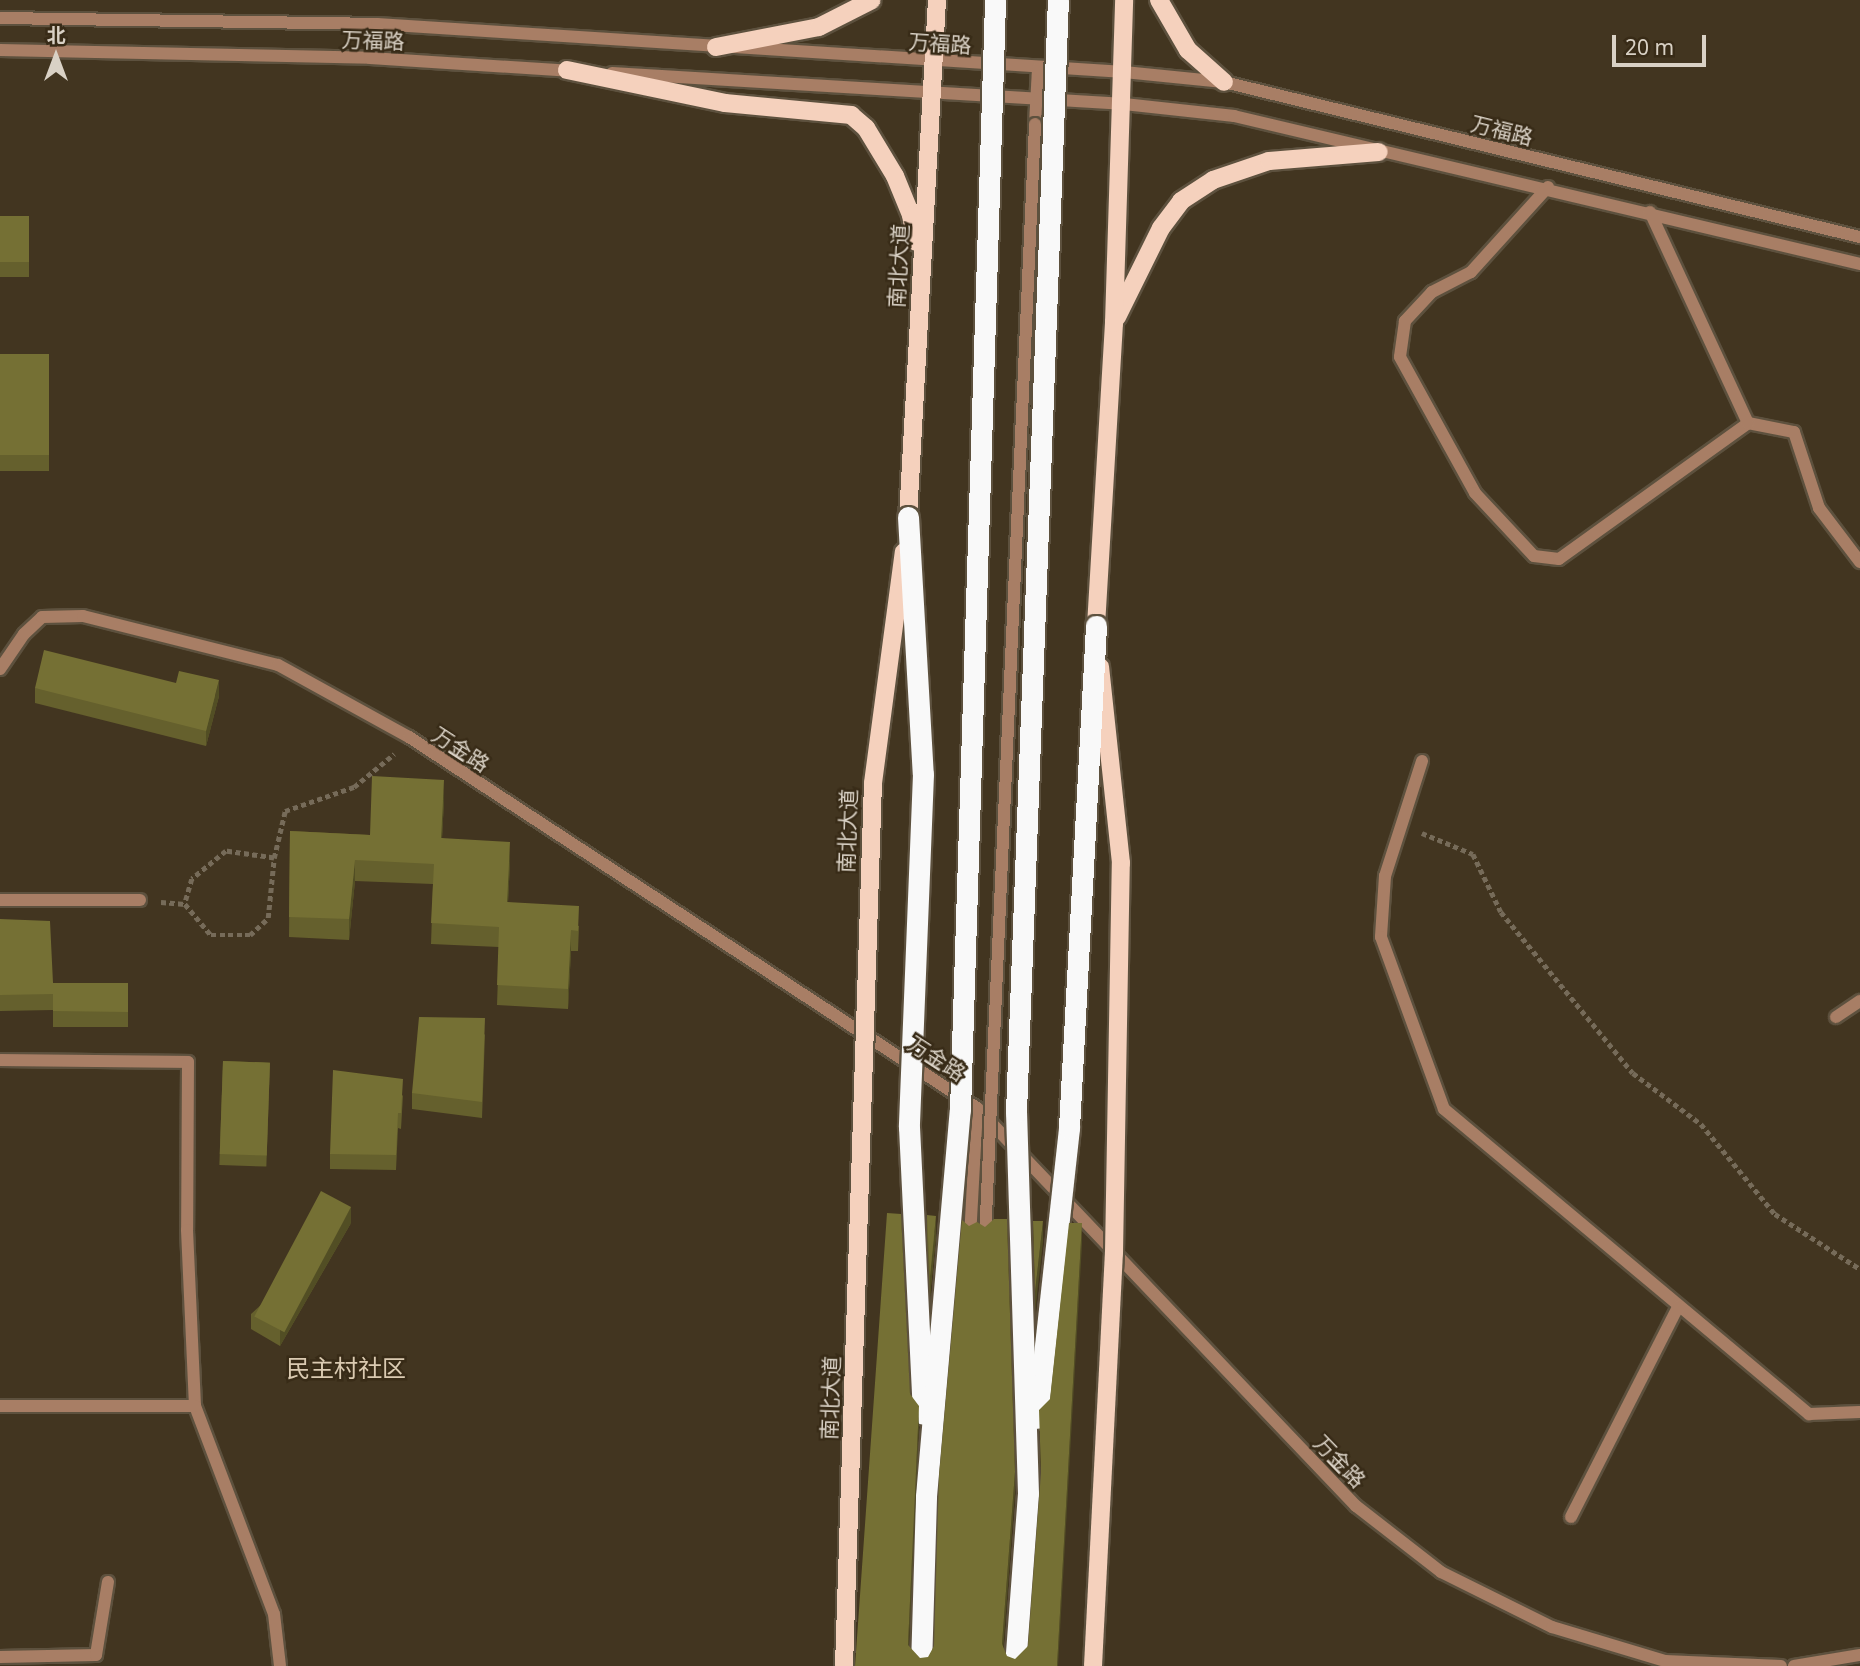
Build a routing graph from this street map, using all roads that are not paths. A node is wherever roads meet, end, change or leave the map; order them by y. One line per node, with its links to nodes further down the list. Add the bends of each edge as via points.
1 (872, 0): 8 (main road, via 819,27)
2 (937, 0): 10 (main road, 南北大道)
3 (995, 0): 44 (highway, bridge, via 960,1110)
4 (1058, 0): 43 (highway, bridge, via 1016,1112)
5 (1124, 0): 13 (main road)
6 (1158, 0): 14 (main road, via 1188,50)
7 (0, 18): 8 (street, 万福路, via 377,24)
8 (716, 47): 10 (street, 万福路)
9 (0, 50): 12 (street, 万福路, via 370,58)
10 (934, 61): 11 (street, 万福路); 15 (main road, 南北大道)
11 (1038, 69): 13 (street, 万福路); 16 (street)
12 (567, 70): 15 (street, 万福路); 23 (main road, via 725,103 851,115 866,128 905,194)
13 (1124, 72): 14 (street, 万福路); 17 (main road)
14 (1224, 82): 21 (street, 万福路)
15 (932, 93): 16 (street, 万福路); 23 (main road, 南北大道)
16 (1036, 100): 17 (street, 万福路); 38 (street, bridge)
17 (1124, 104): 18 (street, 万福路, via 1234,116); 24 (main road)
18 (1379, 152): 19 (street, 万福路); 24 (main road, via 1269,162 1213,180 1192,194 1161,228)
19 (1548, 187): 20 (street, 万福路); 25 (street, via 1471,272 1432,292 1405,321 1401,357 1475,493 1534,556 1559,559)
20 (1650, 212): 22 (street, 万福路); 25 (street)
21 (1860, 237)
22 (1860, 264)
23 (922, 272): 26 (main road, 南北大道)
24 (1114, 323): 28 (main road)
25 (1748, 423): 27 (street, via 1794,432 1819,508)
26 (908, 517): 44 (highway, bridge, via 923,774 909,1126); 51 (main road, 南北大道, bridge, via 873,783)
27 (1860, 562)
28 (1096, 626): 43 (highway, bridge, via 1069,1128); 54 (main road, bridge, via 1121,863 1114,1253)
29 (0, 669): 36 (street, 万金路, via 42,617 83,616 278,665 409,737)
30 (1422, 761): 39 (street, via 1385,876 1381,937 1444,1109)
31 (0, 900): 32 (street)
32 (140, 900)
33 (1860, 1001): 34 (street)
34 (1836, 1017)
35 (0, 1060): 41 (street, via 188,1062 187,1230)
36 (977, 1108): 37 (street); 49 (street, 万金路, via 1356,1506 1441,1572 1552,1627 1665,1661)
37 (970, 1238)
38 (985, 1239)
39 (1678, 1307): 42 (street, via 1809,1414); 45 (street)
40 (0, 1406): 41 (street)
41 (195, 1406): 50 (street, via 274,1614)
42 (1860, 1412)
43 (1028, 1493): 53 (highway, bridge)
44 (926, 1496): 52 (highway, bridge)
45 (1571, 1517)
46 (108, 1582): 48 (street, via 96,1655)
47 (1860, 1655): 56 (street)
48 (0, 1657)
49 (1706, 1664): 55 (street, 万金路)
50 (280, 1666)
51 (844, 1666)
52 (921, 1666)
53 (1015, 1666)
54 (1093, 1666)
55 (1781, 1666)
56 (1794, 1666)

